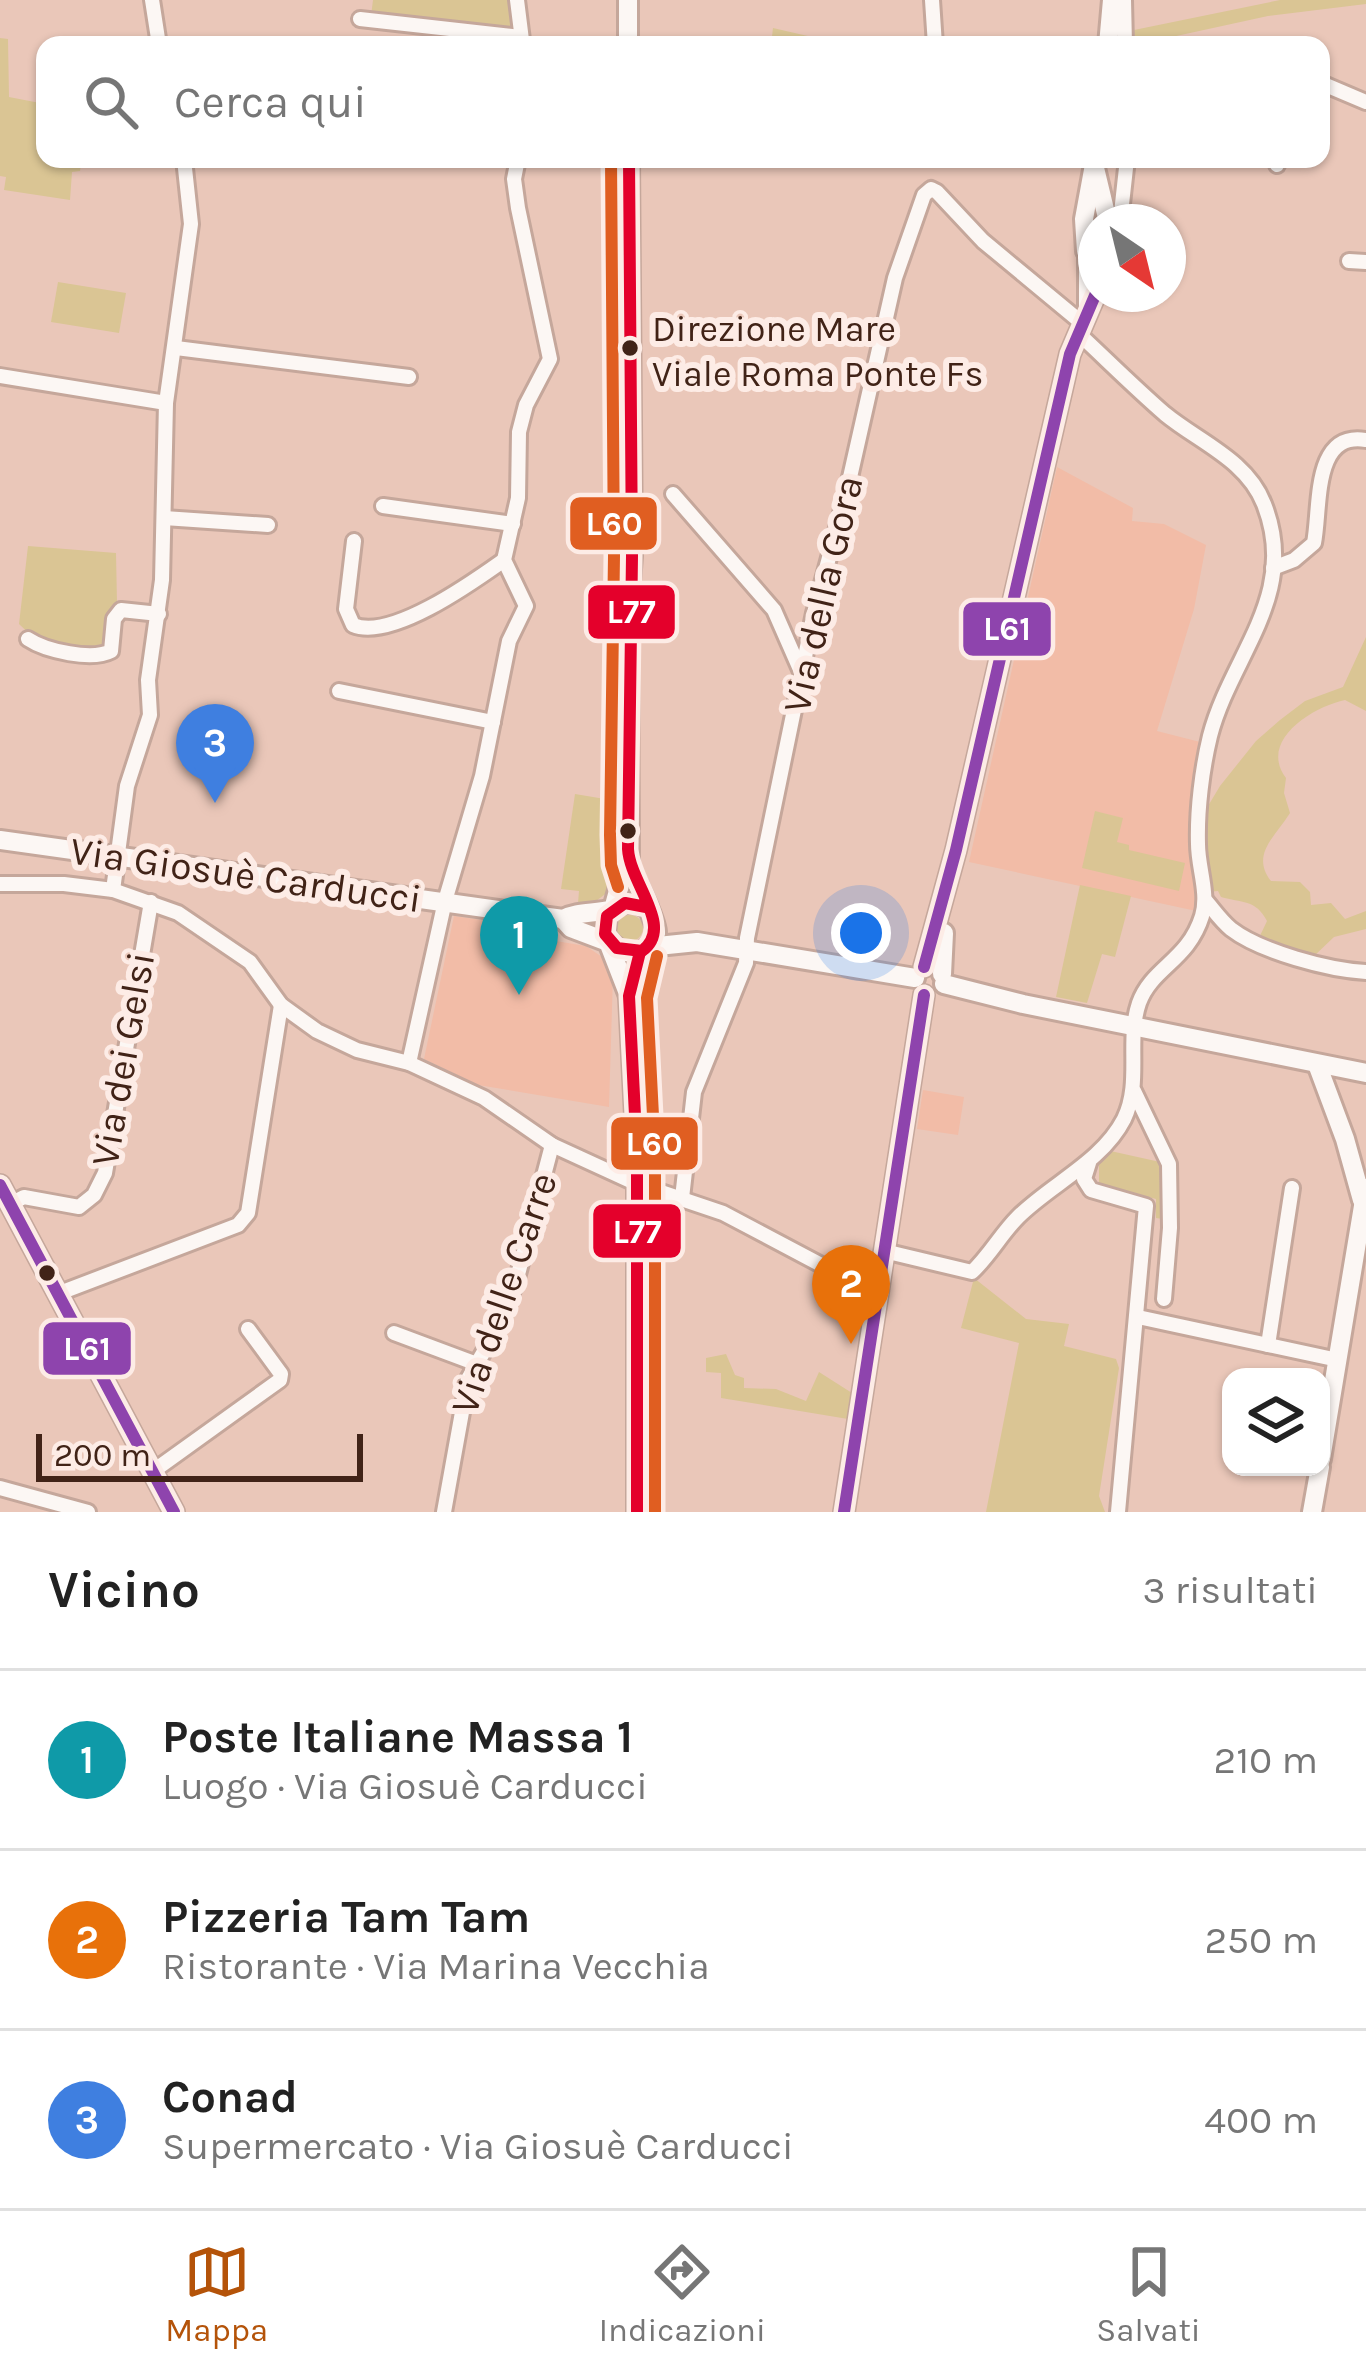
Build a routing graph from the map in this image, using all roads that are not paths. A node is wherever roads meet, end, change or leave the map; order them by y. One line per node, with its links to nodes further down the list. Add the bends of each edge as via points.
1 (152, 0): 8 (street)
2 (517, 0): 10 (street)
3 (628, 0): 11 (main road)
4 (932, 0): 12 (street)
5 (1112, 0): 13 (main road)
6 (1124, 0): 14 (street)
7 (360, 19): 9 (street)
8 (158, 36)
9 (485, 36)
10 (521, 36)
11 (628, 36)
12 (934, 36)
13 (1109, 36)
14 (1124, 36)
15 (1330, 87): 16 (street)
16 (1366, 103)
17 (185, 168): 28 (street, via 191,224)
18 (516, 168): 36 (street, via 550,359 519,432)
19 (628, 168): 48 (main road)
20 (1094, 168): 23 (main road)
21 (1126, 168): 22 (street)
22 (1126, 177): 23 (street); 24 (street)
23 (1094, 203)
24 (1122, 204)
25 (1349, 261): 26 (street)
26 (1366, 262)
27 (1086, 314): 40 (street, via 1168,416 1248,477 1271,524); 43 (street, Via della Gora, via 983,241 937,192 924,195 895,278); 62 (main road, via 1070,354)
28 (176, 348): 30 (street); 31 (street)
29 (0, 376): 31 (street)
30 (409, 377)
31 (166, 403): 35 (street)
32 (1366, 440): 40 (street, via 1335,445 1314,543)
33 (673, 494): 43 (street, via 774,610)
34 (383, 506): 36 (street)
35 (164, 518): 37 (street); 41 (street)
36 (513, 524): 39 (street)
37 (268, 525)
38 (354, 541): 39 (street, via 346,609 353,625 367,630)
39 (505, 563): 45 (street, via 526,606 509,641)
40 (1273, 568): 51 (street, via 1265,614 1210,737 1198,843)
41 (159, 614): 42 (street, via 121,610 111,651 101,656); 47 (street, via 150,715 127,786)
42 (28, 639)
43 (802, 674): 60 (street, Via della Gora)
44 (339, 691): 45 (street)
45 (493, 722): 52 (street)
46 (0, 840): 47 (main road, Via Giosuè Carducci)
47 (117, 856): 50 (street); 52 (main road, Via Giosuè Carducci)
48 (629, 869): 54 (main road); 55 (main road)
49 (0, 884): 50 (street)
50 (113, 890): 53 (street)
51 (1205, 900): 61 (street, via 1231,929 1262,945); 65 (street, via 1193,936 1151,980)
52 (445, 901): 56 (main road, Via Giosuè Carducci); 66 (street)
53 (151, 902): 64 (street, via 230,945); 79 (street, Via dei Gelsi, via 105,1173 79,1207)
54 (613, 909): 55 (main road, via 629,902); 56 (main road, Via Giosuè Carducci); 57 (main road, via 604,925)
55 (649, 911): 58 (main road); 59 (main road, via 656,932)
56 (562, 919): 57 (main road, Via Giosuè Carducci)
57 (608, 942): 59 (main road, via 622,953); 63 (main road)
58 (697, 942): 59 (main road); 60 (main road)
59 (644, 950): 63 (main road)
60 (747, 950): 62 (main road); 80 (street, Via della Gora, via 694,1092)
61 (1366, 972)
62 (930, 979): 65 (main road); 81 (main road)
63 (629, 996): 75 (main road)
64 (281, 1005): 66 (street, via 357,1050); 82 (street, via 248,1214 238,1225)
65 (1133, 1024): 67 (main road); 69 (street)
66 (409, 1063): 71 (street, via 484,1098)
67 (1319, 1071): 68 (main road); 70 (main road)
68 (1366, 1073)
69 (1134, 1091): 73 (street, via 1123,1121); 84 (street, via 1168,1164)
70 (1345, 1139): 72 (main road); 78 (main road)
71 (552, 1145): 75 (street); 90 (street, Via delle Carre, via 516,1282)
72 (1366, 1153)
73 (1091, 1158): 74 (street); 77 (street, via 1084,1179)
74 (1061, 1182): 77 (street); 81 (street, via 972,1272)
75 (637, 1184): 80 (street); 98 (main road)
76 (1292, 1188): 88 (street)
77 (1091, 1190): 85 (street, via 1146,1206)
78 (1364, 1194): 89 (main road)
79 (4, 1197): 82 (main road)
80 (682, 1198): 83 (street)
81 (884, 1251): 83 (main road)
82 (57, 1294): 92 (main road)
83 (878, 1294): 99 (main road)
84 (1164, 1299)
85 (1138, 1317): 88 (street); 100 (street)
86 (248, 1329): 92 (street, via 280,1380)
87 (394, 1334): 90 (street, Via delle Carre)
88 (1268, 1345): 89 (street)
89 (1338, 1360): 91 (main road)
90 (477, 1364): 97 (street, Via delle Carre)
91 (1330, 1406)
92 (152, 1472): 96 (main road)
93 (1318, 1476): 101 (main road)
94 (0, 1488): 95 (street)
95 (88, 1512)
96 (174, 1512)
97 (444, 1512)
98 (637, 1512)
99 (844, 1512)
100 (1118, 1512)
101 (1312, 1512)

